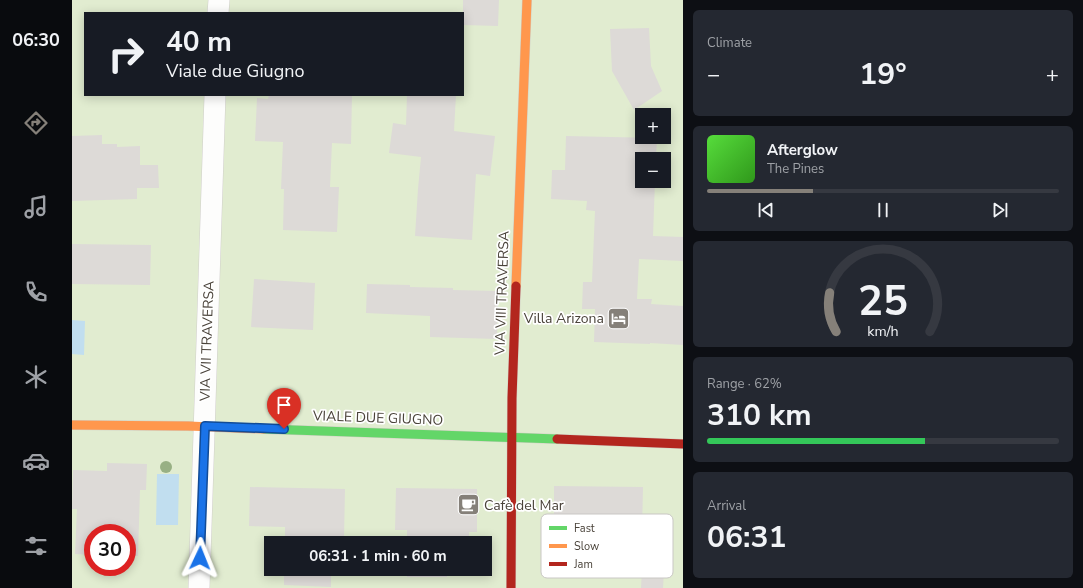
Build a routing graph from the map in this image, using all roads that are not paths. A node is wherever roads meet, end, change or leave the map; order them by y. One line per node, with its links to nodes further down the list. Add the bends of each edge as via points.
1 (219, 0): 3 (street)
2 (527, 0): 7 (street, VIA VIII TRAVERSA)
3 (218, 12)
4 (216, 96): 6 (street, VIA VII TRAVERSA)
5 (72, 425): 6 (street, VIALE DUE GIUGNO)
6 (205, 426): 7 (street, VIALE DUE GIUGNO); 9 (street, VIA VII TRAVERSA)
7 (512, 437): 8 (street, VIALE DUE GIUGNO); 10 (street, VIA VIII TRAVERSA)
8 (683, 444)
9 (199, 588)
10 (511, 588)

